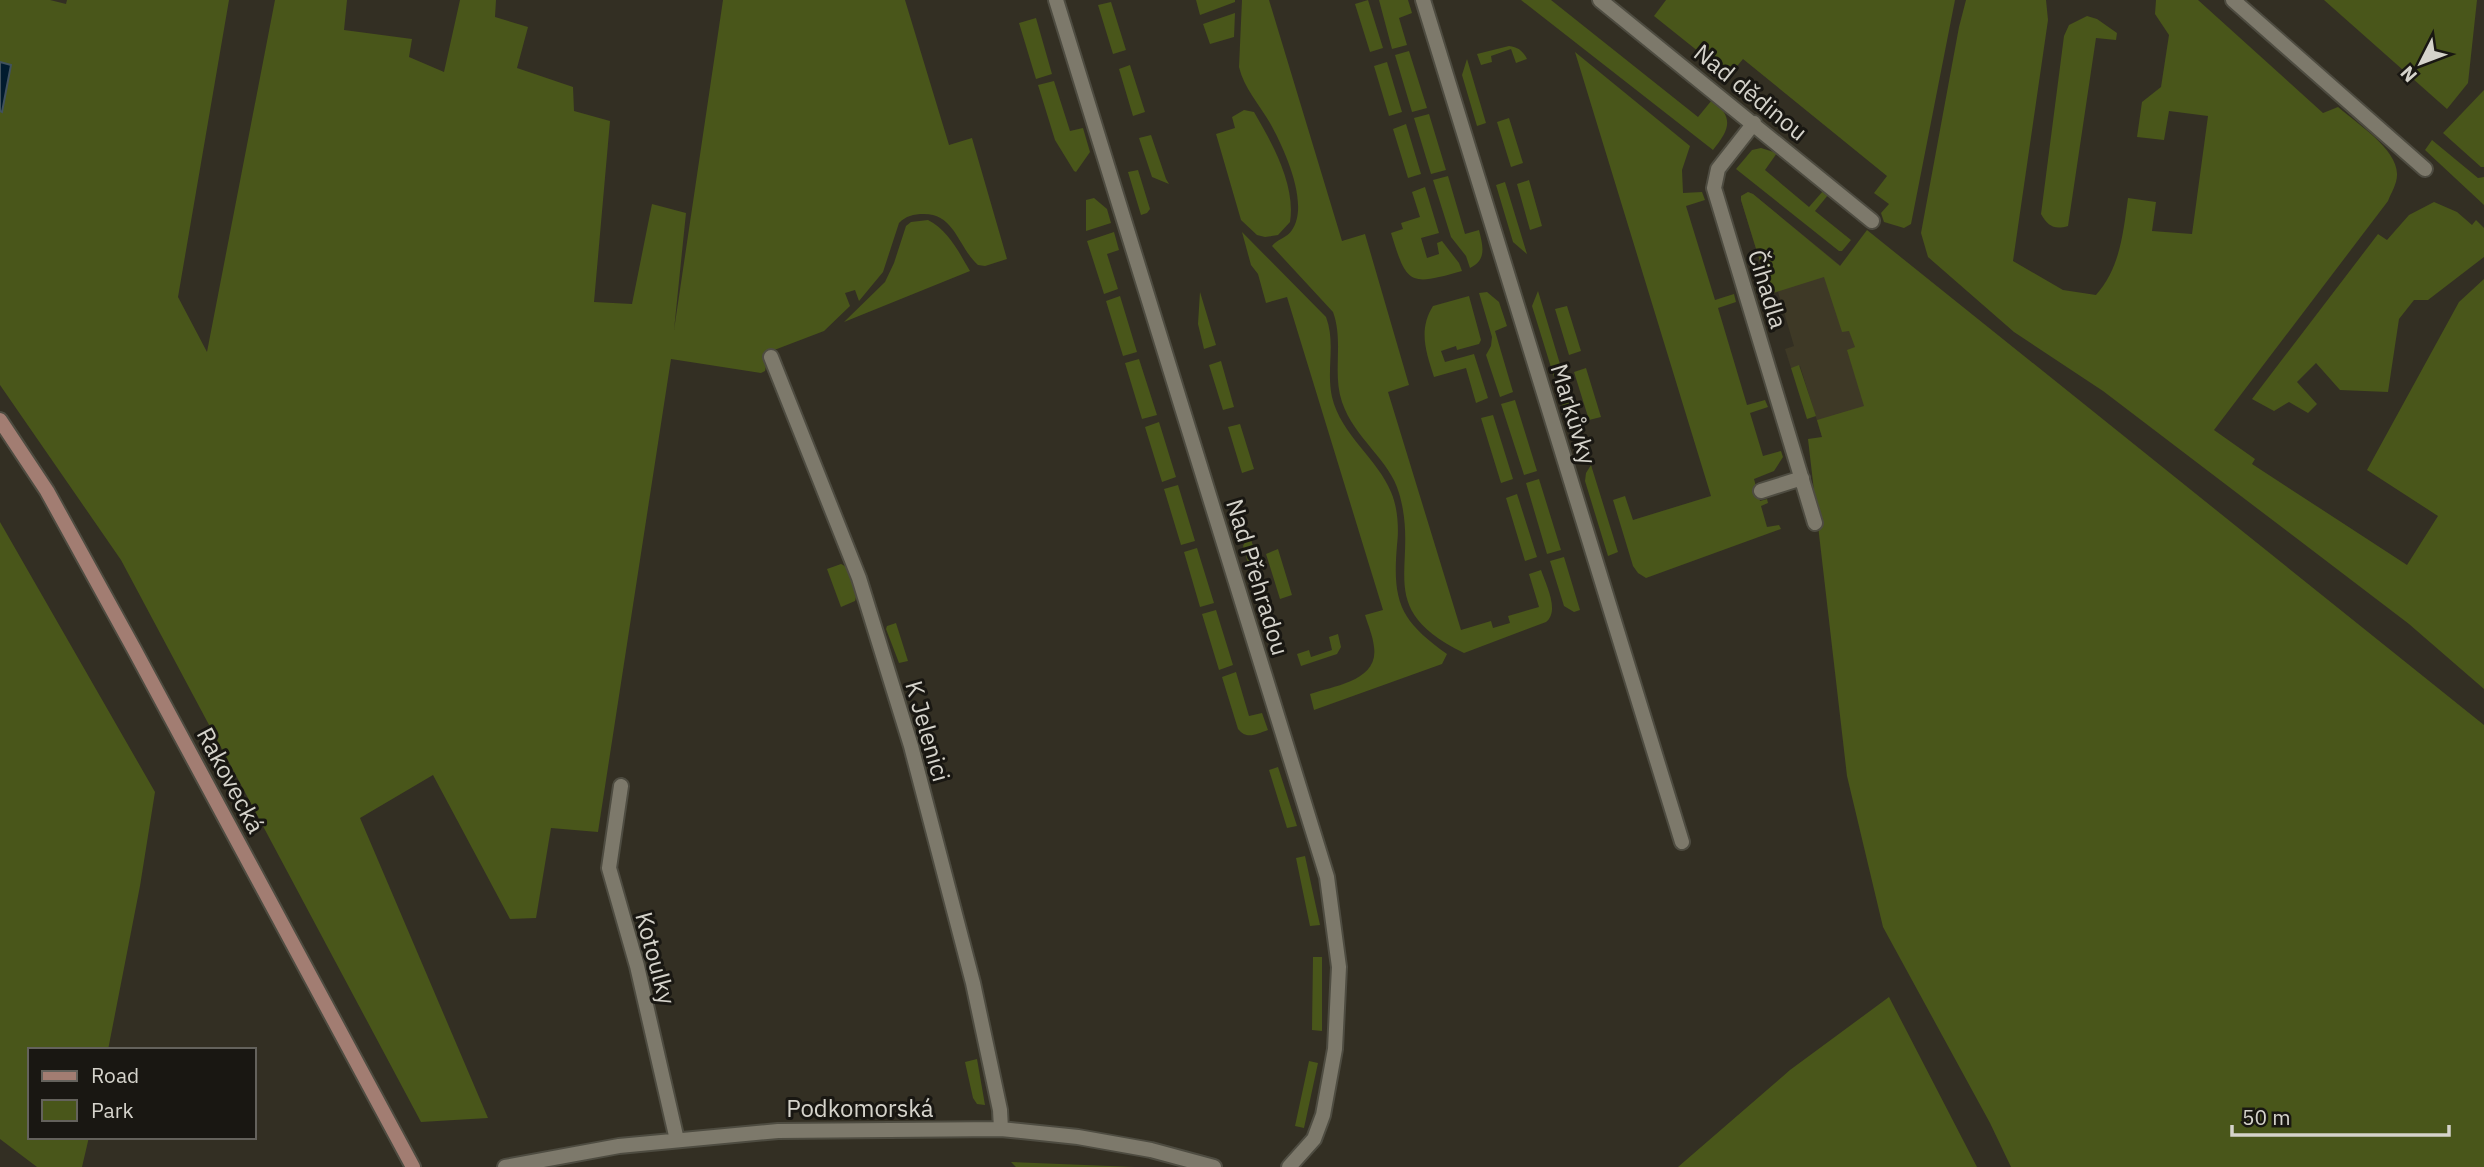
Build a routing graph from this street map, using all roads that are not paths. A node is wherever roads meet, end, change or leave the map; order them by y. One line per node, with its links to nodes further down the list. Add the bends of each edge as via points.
1 (1056, 0): 20 (street, Nad Přehradou, via 1327,877 1339,967 1335,1049 1314,1139)
2 (1423, 0): 14 (street, Markůvky)
3 (1601, 0): 5 (street, Nad dědinou)
4 (2233, 0): 6 (street)
5 (1754, 123): 7 (street, Nad dědinou); 10 (street, Čihadla, via 1718,169 1714,188)
6 (2425, 169)
7 (1872, 221)
8 (771, 357): 15 (street, K Jelenici, via 859,578 911,746 973,984)
9 (0, 421): 17 (main road, Rakovecká, via 47,491)
10 (1802, 478): 11 (street); 12 (street, Čihadla)
11 (1761, 491)
12 (1815, 523)
13 (621, 786): 16 (street, Kotoulky, via 609,868)
14 (1682, 842)
15 (1001, 1129): 16 (street, Podkomorská, via 778,1130); 19 (street, Podkomorská, via 1090,1139)
16 (677, 1140): 18 (street, Podkomorská)
17 (413, 1167)
18 (505, 1167)
19 (1214, 1167)
20 (1289, 1167)

